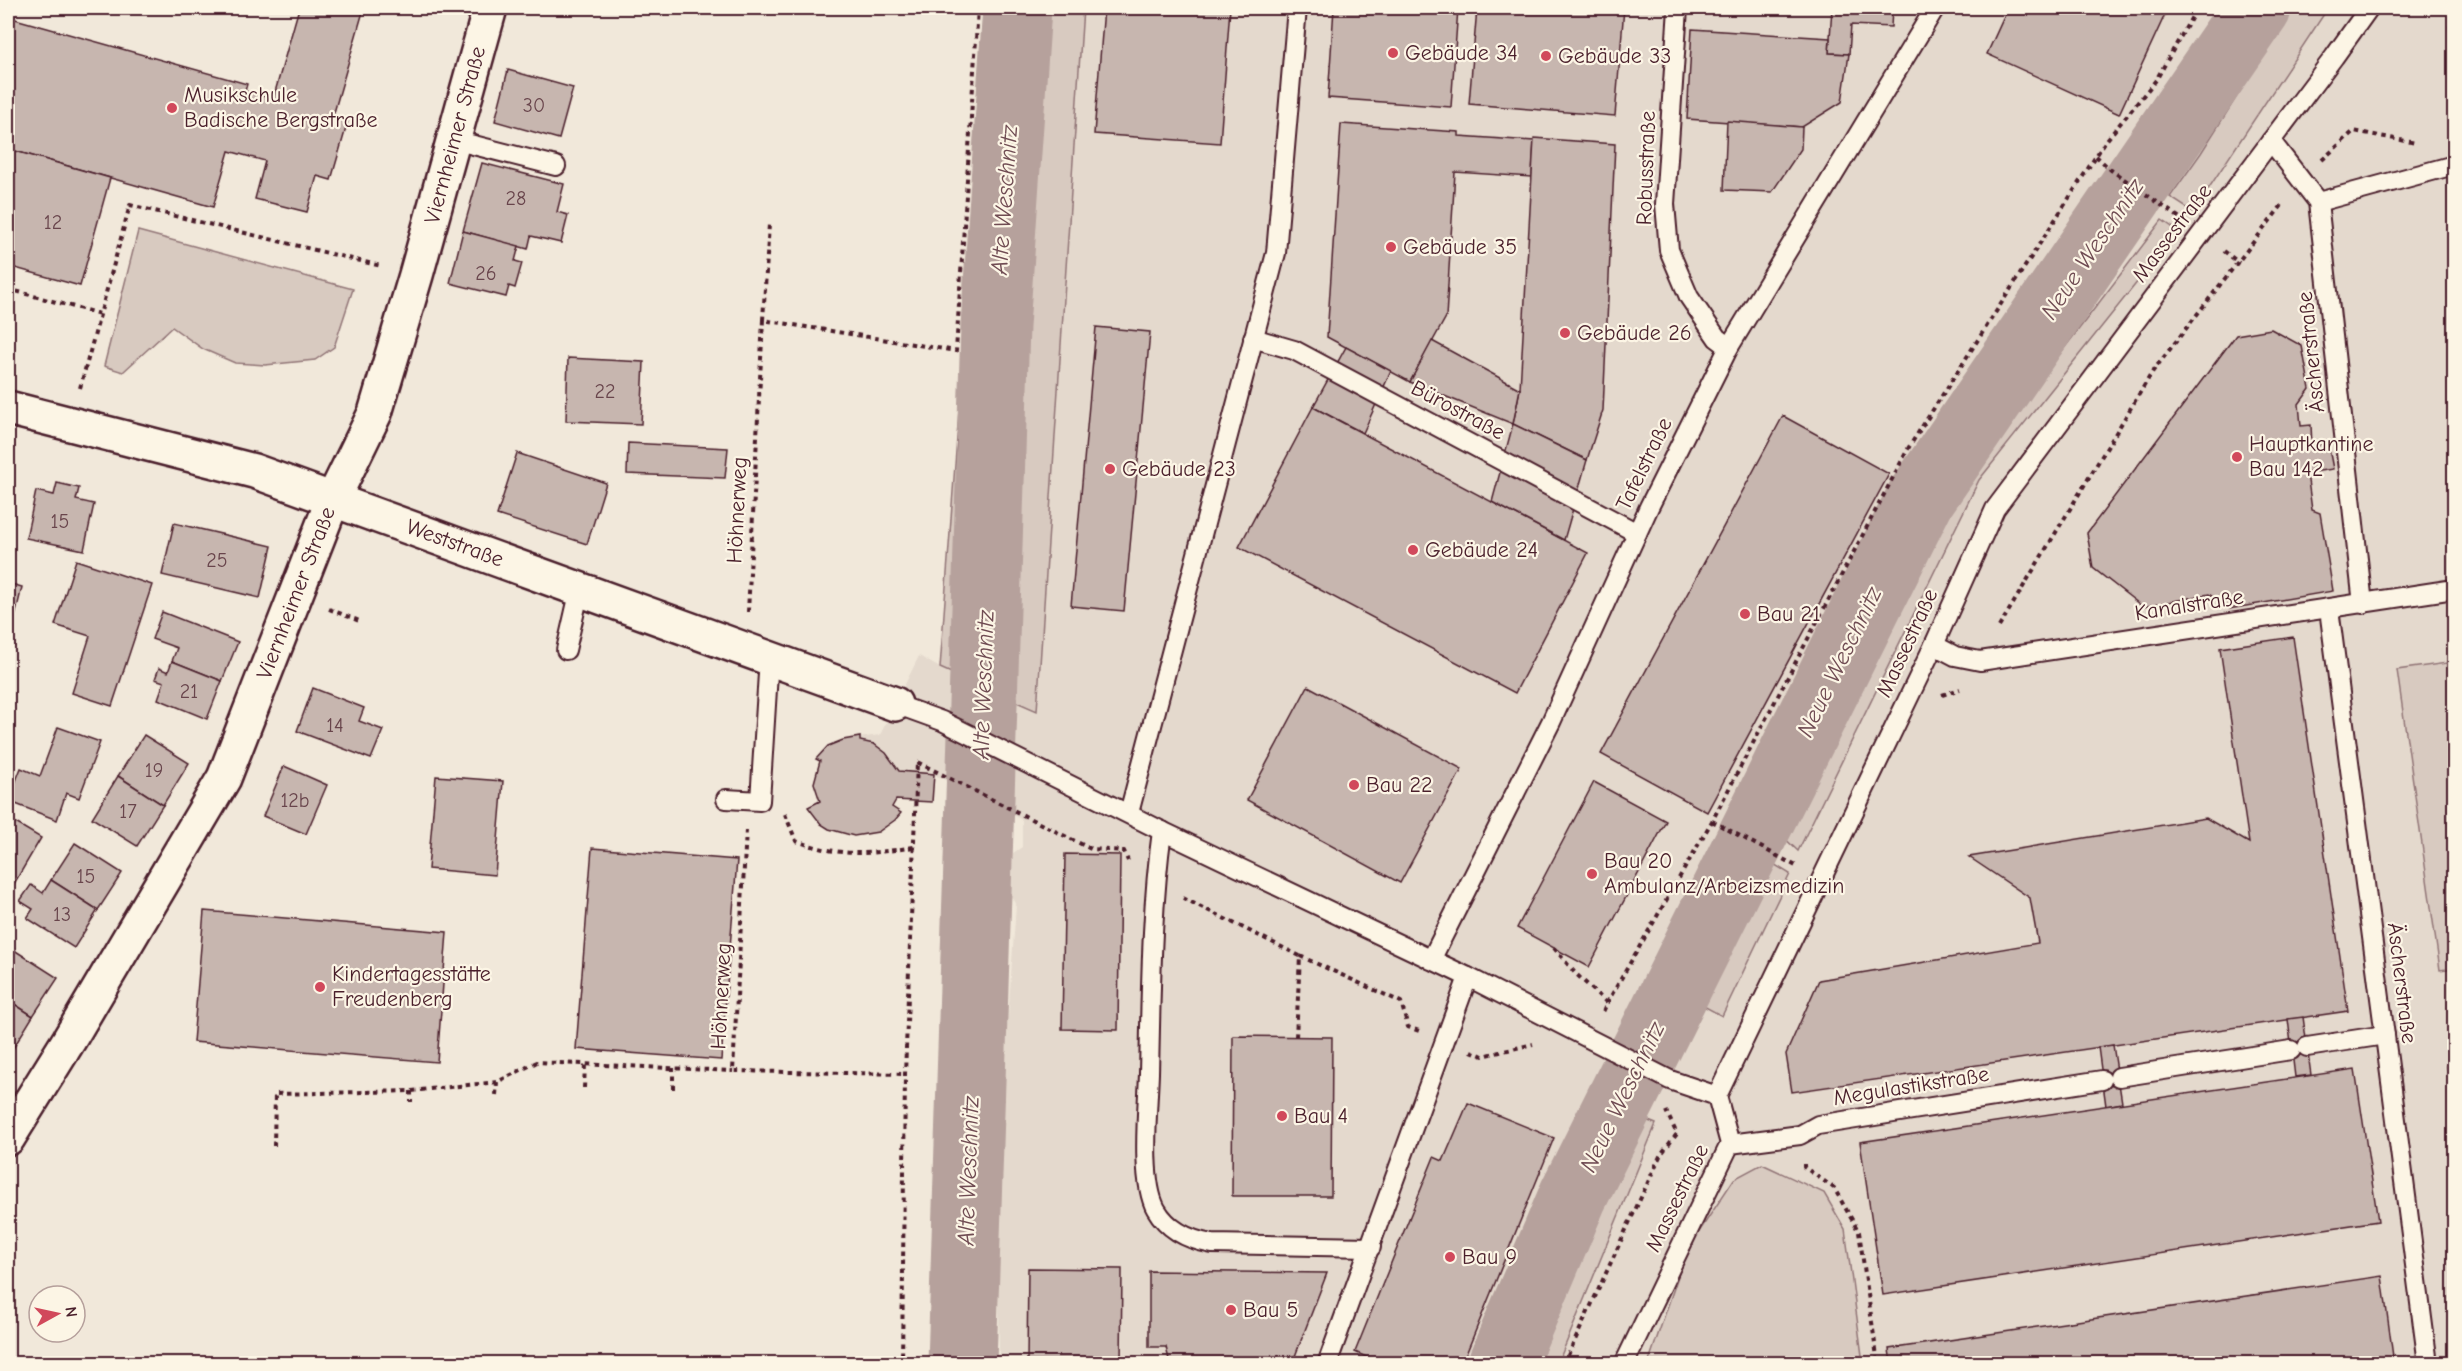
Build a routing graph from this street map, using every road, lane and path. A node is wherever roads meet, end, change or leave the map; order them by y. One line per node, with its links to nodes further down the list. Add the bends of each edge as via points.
1 (490, 8): 8 (street, Viernheimer Straße)
2 (978, 8): 21 (path, via 956,351)
3 (1297, 8): 22 (lane, via 1276,253)
4 (1678, 8): 23 (lane, Robusstraße, via 1665,204 1669,250 1689,297 1717,338)
5 (1935, 8): 23 (lane, Tafelstraße)
6 (2197, 8): 11 (path, via 2156,80)
7 (2369, 8): 9 (lane, Massestraße)
8 (454, 140): 13 (lane); 18 (street, Viernheimer Straße)
9 (2271, 141): 14 (lane); 32 (lane, Massestraße, via 1995,509)
10 (2427, 145): 14 (path, via 2354,131)
11 (2096, 156): 16 (path, via 2111,171); 41 (path, via 1909,447)
12 (2454, 165): 15 (lane)
13 (556, 166)
14 (2301, 179): 15 (lane); 35 (path, via 2152,371)
15 (2318, 202): 30 (lane, Äscherstraße)
16 (2185, 221)
17 (769, 224): 21 (path, Höhnerweg)
18 (416, 275): 20 (path, via 130,205); 26 (street, Viernheimer Straße, via 375,413)
19 (8, 289): 20 (path)
20 (100, 314): 25 (path)
21 (763, 320): 34 (path, Höhnerweg)
22 (1253, 338): 27 (lane, Bürostraße, via 1294,350); 40 (lane)
23 (1729, 347): 27 (lane, Tafelstraße)
24 (8, 408): 25 (street, Weststraße)
25 (70, 424): 26 (street, Weststraße, via 254,471)
26 (333, 499): 28 (street, Weststraße); 66 (street, Viernheimer Straße, via 224,778)
27 (1637, 533): 47 (lane, Tafelstraße, via 1551,722)
28 (580, 589): 33 (lane); 34 (street, Weststraße)
29 (2454, 589): 30 (lane, Kanalstraße)
30 (2362, 604): 31 (lane, Kanalstraße)
31 (2329, 609): 35 (lane, Kanalstraße); 51 (lane, Äscherstraße)
32 (1934, 645): 35 (lane, Kanalstraße, via 1955,656); 62 (lane, Massestraße)
33 (566, 650)
34 (757, 654): 37 (street, Weststraße); 39 (lane)
35 (1980, 661): 36 (path, via 1965,687)
36 (1937, 697)
37 (895, 704): 40 (lane, via 942,721)
38 (726, 799): 39 (lane)
39 (753, 801): 43 (path, via 781,802 796,841 828,852 868,855); 55 (path, Höhnerweg)
40 (1129, 813): 42 (lane)
41 (1712, 821): 44 (path); 50 (path)
42 (1162, 831): 45 (lane); 47 (lane)
43 (914, 847): 45 (path, via 917,762 1091,849 1124,851 1131,867); 56 (path)
44 (1771, 852)
45 (1154, 884): 52 (path, via 1300,956); 69 (lane, via 1147,1139 1149,1187 1156,1208 1169,1226 1197,1241 1212,1244)
46 (1554, 948): 48 (path)
47 (1431, 960): 49 (lane)
48 (1575, 973)
49 (1468, 977): 62 (lane, via 1670,1080); 69 (lane)
50 (1608, 1003)
51 (2385, 1035): 65 (lane, Megulastikstraße, via 1818,1125); 75 (lane, Äscherstraße)
52 (1296, 1037)
53 (585, 1064): 54 (path); 57 (path, via 537,1062); 58 (path)
54 (673, 1068): 55 (path); 59 (path)
55 (733, 1071): 56 (path, Höhnerweg)
56 (905, 1074): 70 (path)
57 (497, 1082): 60 (path); 61 (path)
58 (584, 1089)
59 (673, 1089)
60 (411, 1091): 63 (path); 68 (path, via 275,1094)
61 (496, 1095)
62 (1717, 1096): 67 (lane, Massestraße)
63 (411, 1102)
64 (1663, 1108): 72 (path, via 1677,1134 1661,1154)
65 (1800, 1135): 67 (lane, Megulastikstraße); 74 (path, via 1804,1167 1834,1188 1859,1232)
66 (8, 1138)
67 (1730, 1144): 73 (lane, Massestraße)
68 (274, 1146)
69 (1371, 1247): 71 (lane)
70 (902, 1364)
71 (1327, 1364)
72 (1564, 1364)
73 (1624, 1364)
74 (1878, 1364)
75 (2428, 1364)

